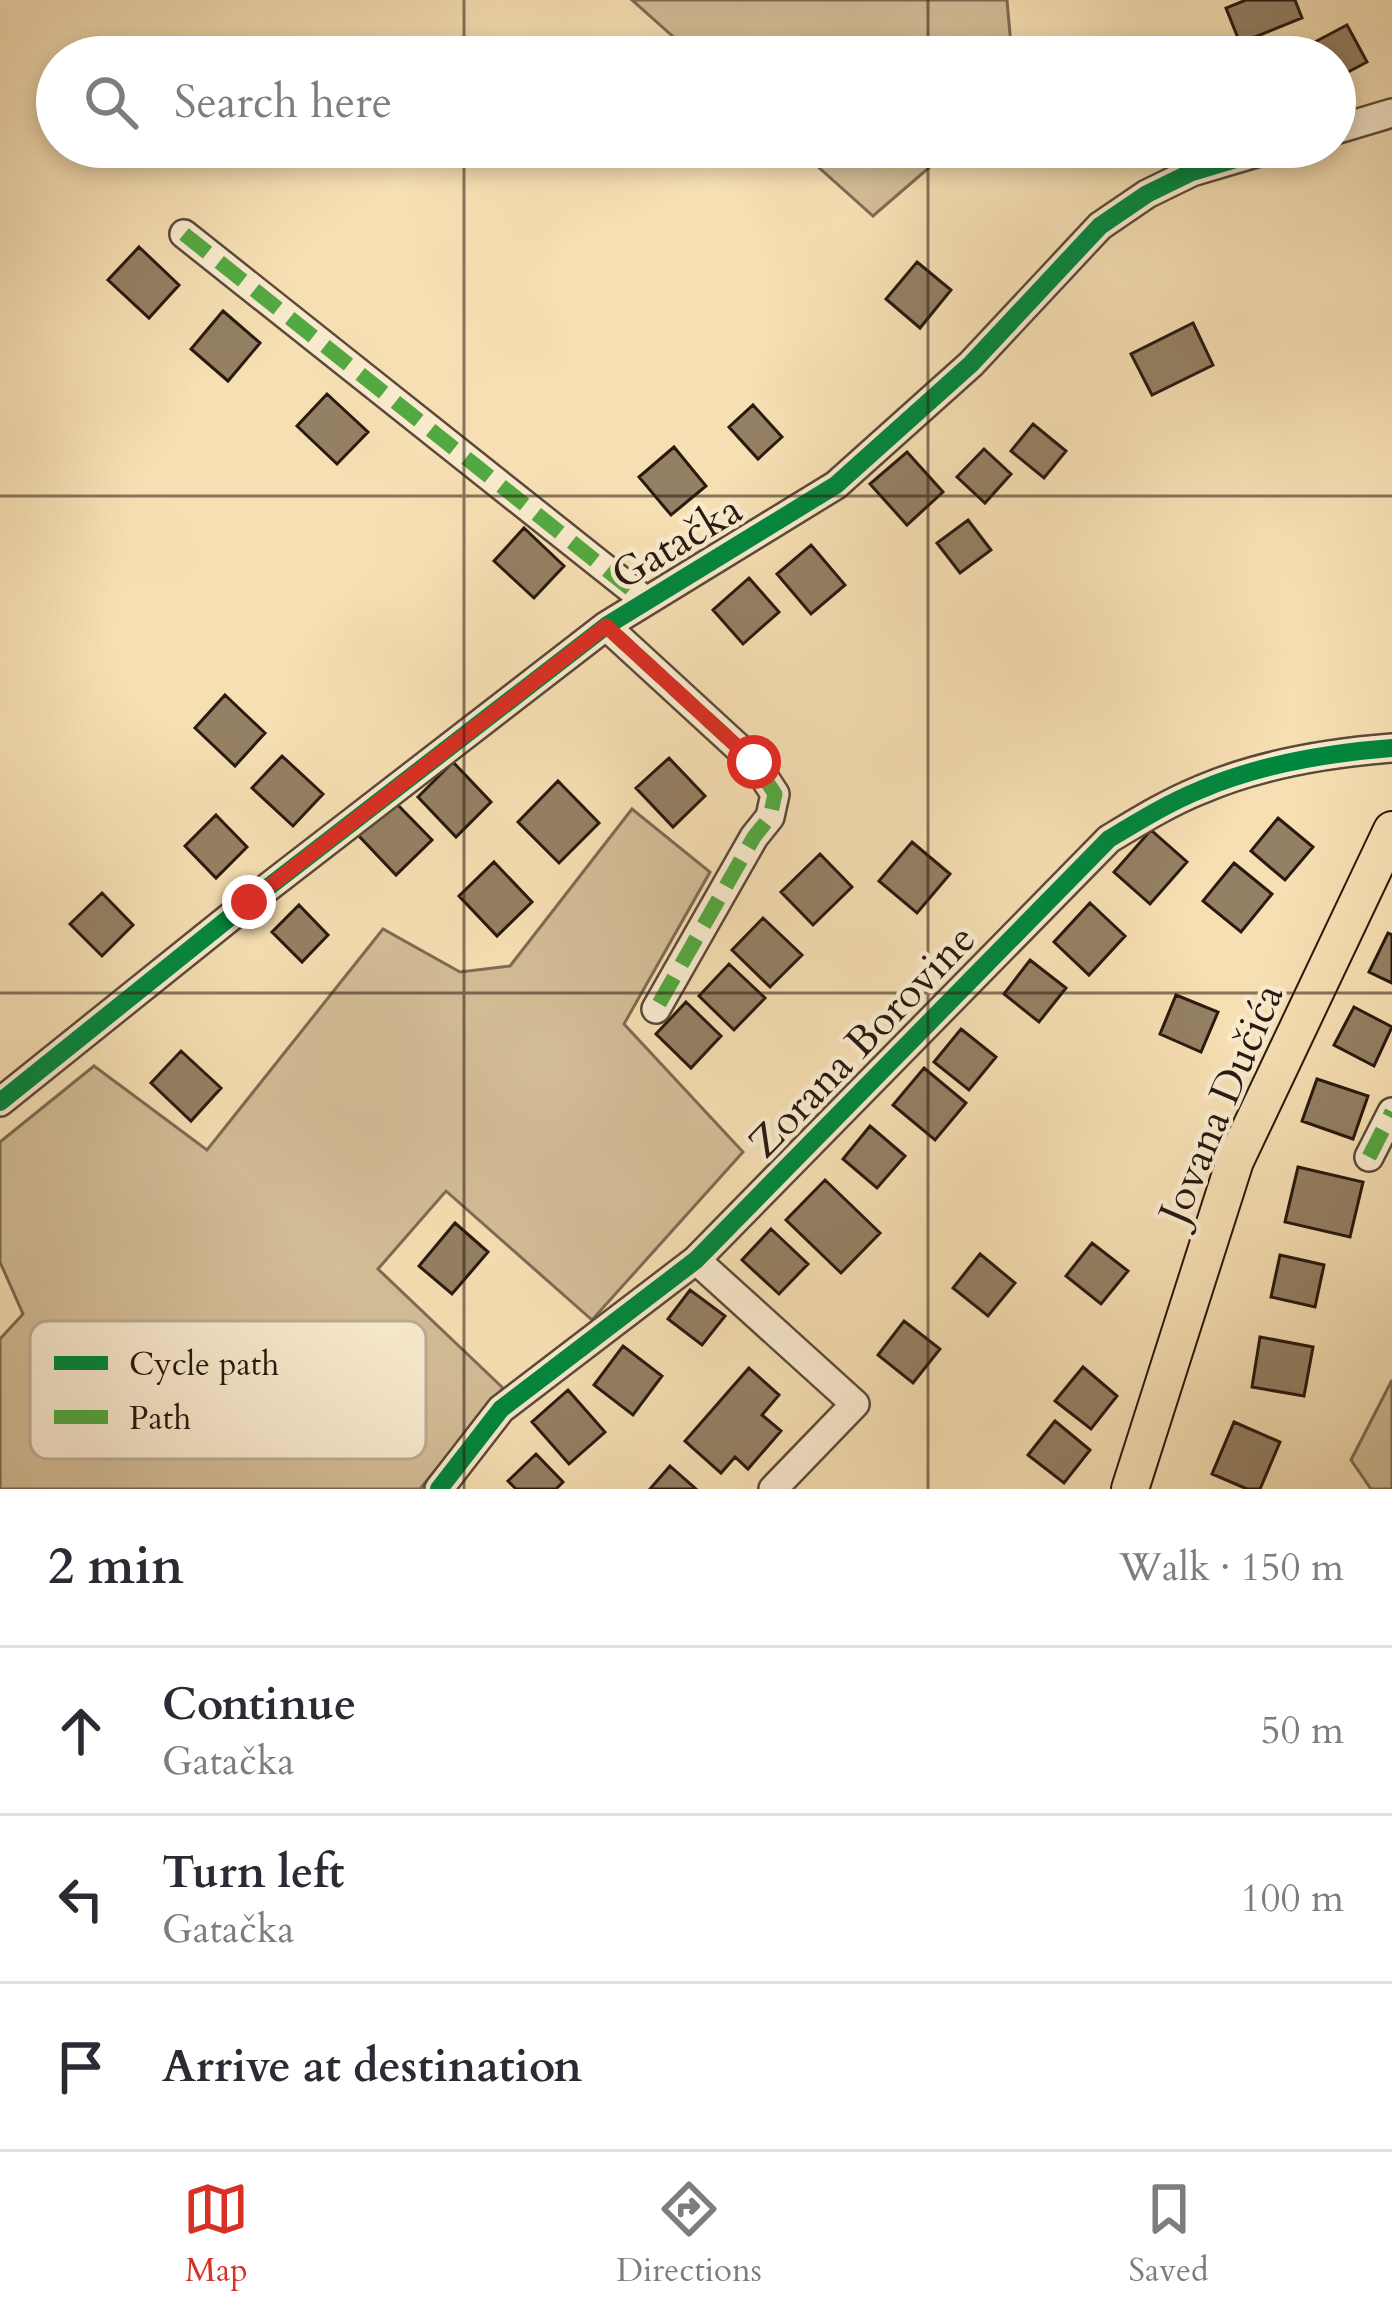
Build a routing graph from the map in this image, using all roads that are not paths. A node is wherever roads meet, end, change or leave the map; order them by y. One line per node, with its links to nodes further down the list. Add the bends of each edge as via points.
1 (1392, 113): 2 (street)
2 (1356, 124)
3 (1205, 168): 5 (street, Gatačka, via 1100,226 971,364 836,485)
4 (184, 234): 5 (street, Gatačka)
5 (646, 601): 6 (street, Gatačka)
6 (606, 626): 9 (street, Gatačka, via 754,762 776,794 770,818); 10 (street, Gatačka)
7 (1392, 748): 13 (street, Zorana Borovine, via 1240,776 1109,839)
8 (1392, 830): 16 (main road, Jovana Dučića, via 1235,1161)
9 (656, 1010)
10 (0, 1102)
11 (1392, 1112): 12 (street)
12 (1369, 1157)
13 (696, 1260): 14 (street, Zorana Borovine, via 501,1409); 15 (street, via 855,1404)
14 (439, 1489)
15 (773, 1489)
16 (1130, 1489)

